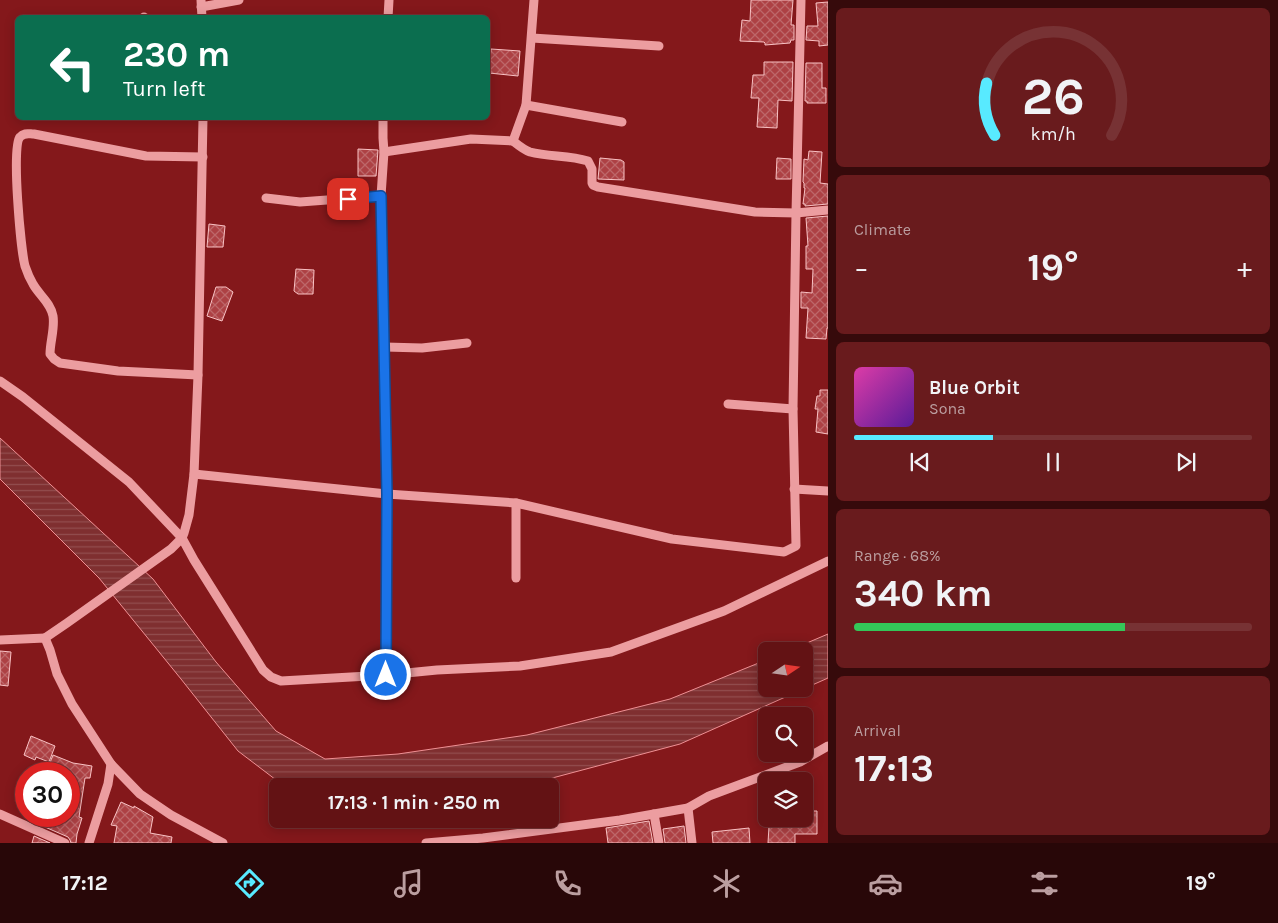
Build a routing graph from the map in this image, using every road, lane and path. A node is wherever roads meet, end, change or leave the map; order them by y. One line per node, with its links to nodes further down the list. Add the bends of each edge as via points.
1 (239, 0): 5 (street)
2 (389, 0): 6 (street)
3 (534, 0): 7 (street)
4 (802, 0): 19 (street)
5 (201, 3)
6 (388, 15)
7 (532, 38): 8 (street); 9 (street)
8 (659, 46)
9 (526, 105): 12 (street); 13 (street)
10 (203, 120): 15 (street)
11 (383, 120): 14 (street)
12 (622, 122)
13 (513, 141): 14 (street, via 471,139); 19 (street, via 528,151 588,161 592,169 592,183 598,187 755,212)
14 (384, 152): 16 (street)
15 (203, 157): 22 (street); 22 (street, via 146,156 24,134 18,140 16,169 22,252 32,284 51,307 54,317 50,354 54,360 118,371)
16 (381, 196): 17 (street, via 300,202); 21 (street)
17 (266, 198)
18 (828, 210): 19 (street)
19 (796, 213): 25 (street)
20 (467, 344): 21 (street)
21 (384, 347): 29 (street)
22 (198, 375): 26 (street)
23 (0, 381): 31 (street, via 129,482)
24 (728, 404): 25 (street)
25 (793, 408): 27 (street)
26 (194, 474): 29 (street); 31 (street, via 189,515)
27 (794, 489): 28 (street); 30 (street, via 796,546 784,552 672,539)
28 (828, 491)
29 (387, 494): 30 (street); 36 (street)
30 (516, 503): 33 (street)
31 (182, 538): 34 (street); 36 (street, via 263,670 271,677 281,681)
32 (828, 561): 36 (street, via 724,611 611,652 520,666)
33 (516, 578)
34 (45, 638): 35 (street); 38 (street, via 57,674 72,704)
35 (0, 640)
36 (386, 675)
37 (828, 746): 39 (street, via 800,762 709,796)
38 (111, 764): 44 (street); 45 (street, via 140,794)
39 (688, 808): 41 (street); 48 (street)
40 (0, 814): 43 (street)
41 (654, 814): 42 (street); 47 (street)
42 (483, 841): 46 (street)
43 (65, 843)
44 (89, 843)
45 (223, 843)
46 (426, 843)
47 (659, 843)
48 (692, 843)

